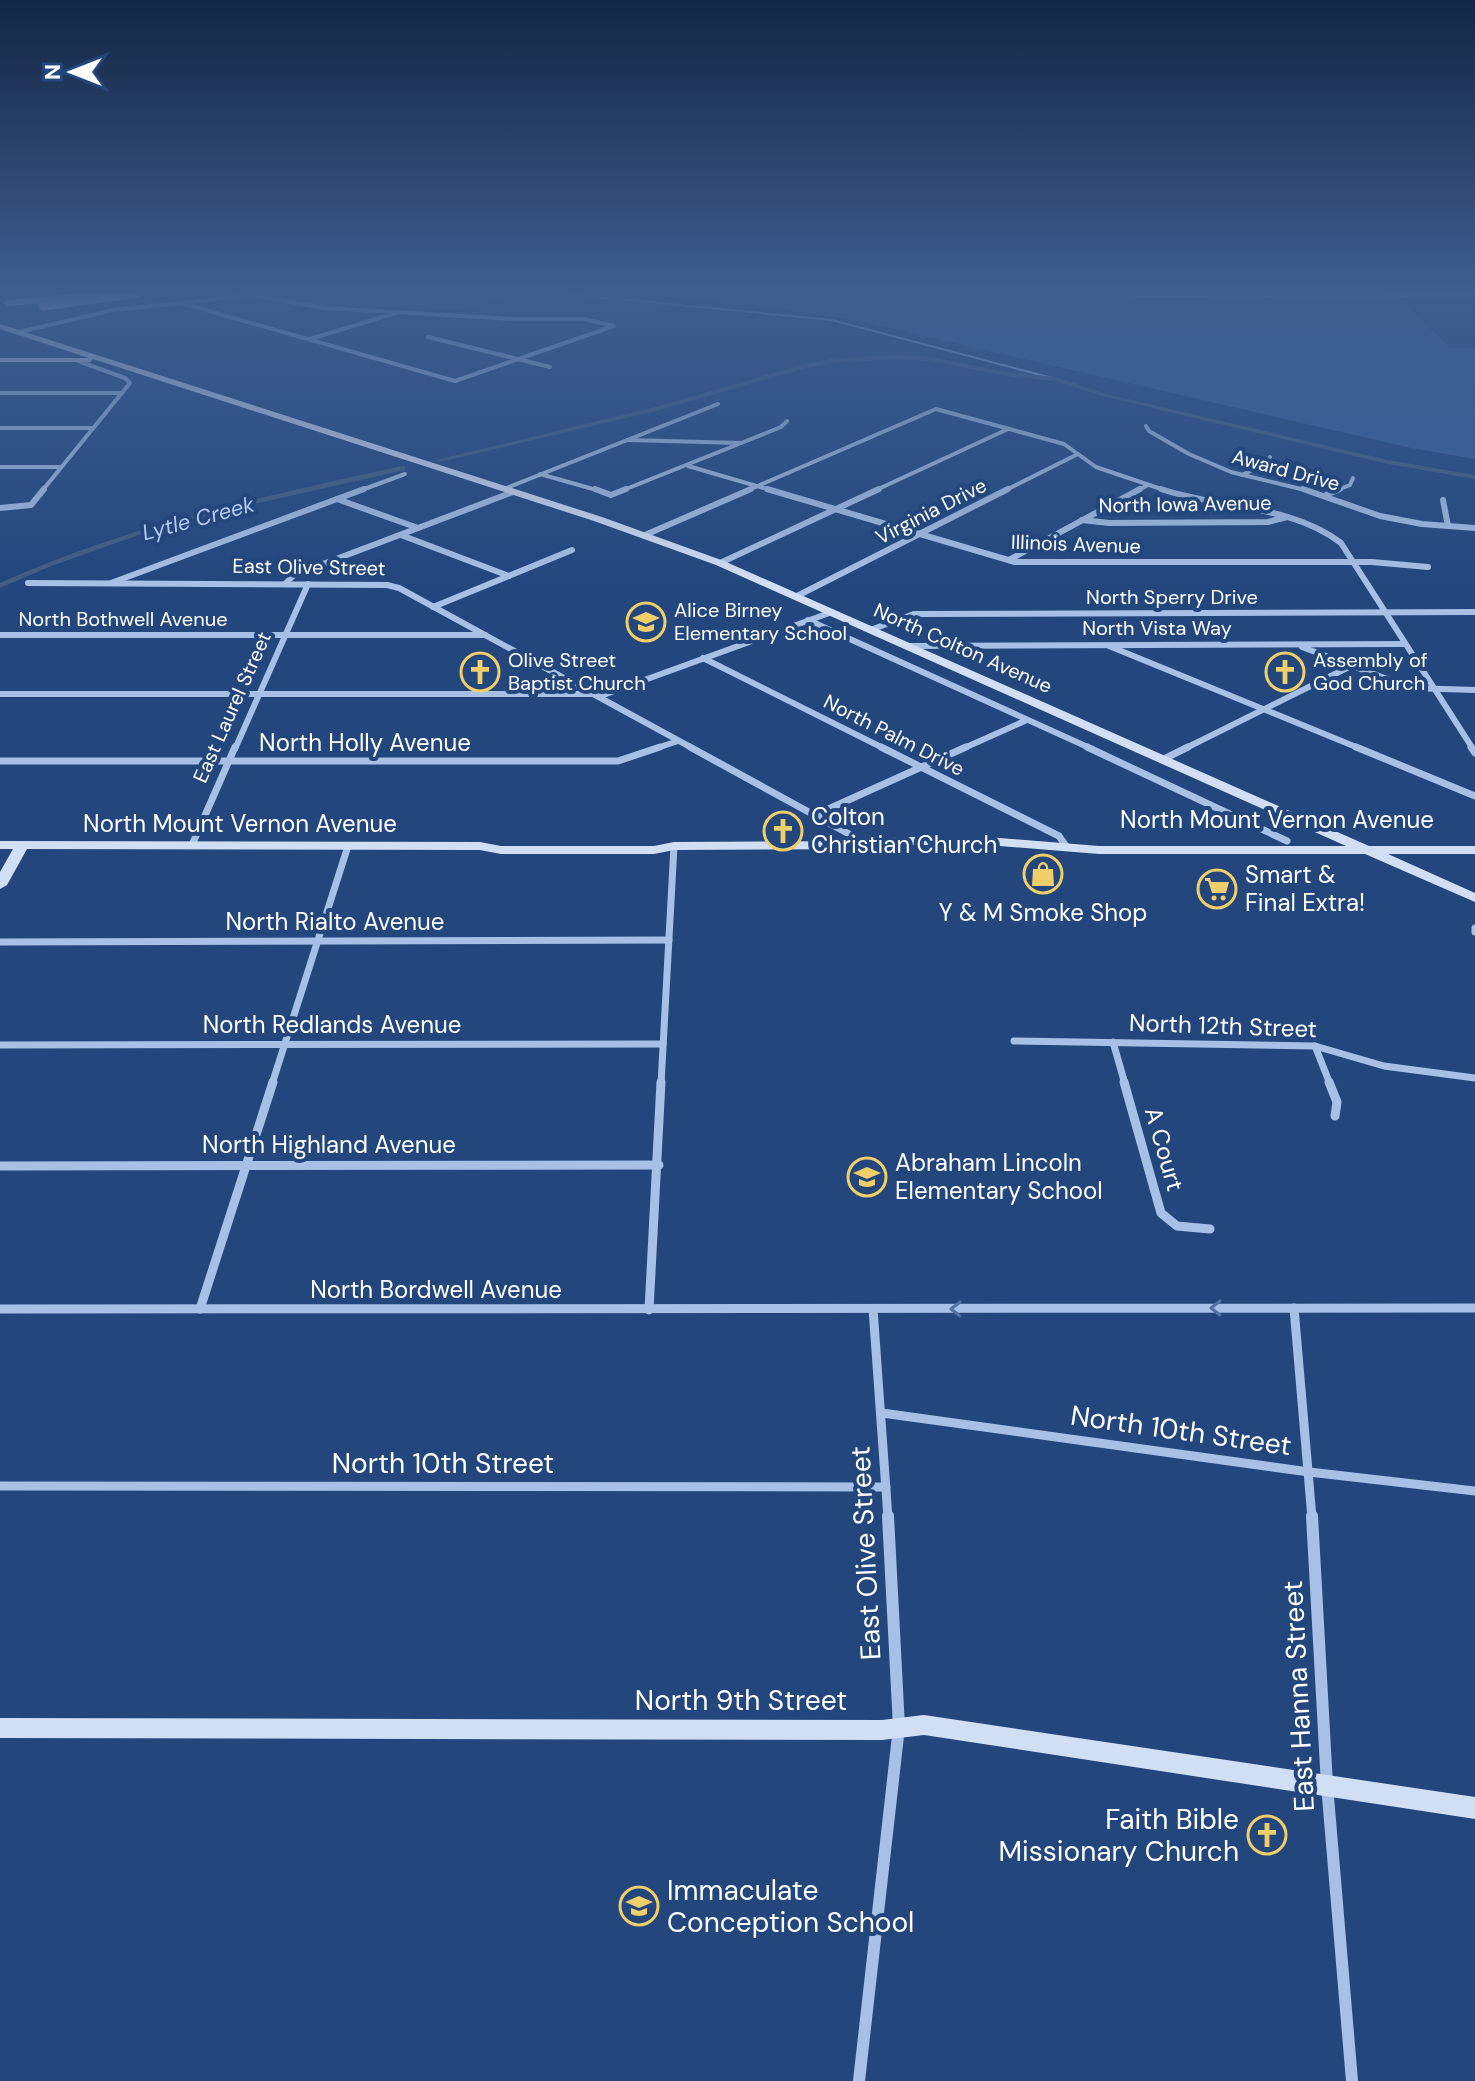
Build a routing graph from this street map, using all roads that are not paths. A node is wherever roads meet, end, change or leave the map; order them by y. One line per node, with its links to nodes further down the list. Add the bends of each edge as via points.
1 (125, 388): 4 (street)
2 (192, 388): 24 (main road, North Colton Avenue)
3 (0, 393): 4 (street)
4 (122, 393): 9 (street)
5 (718, 404): 11 (street)
6 (787, 421): 12 (street)
7 (1146, 426): 20 (street, Award Drive, via 1189,454)
8 (0, 428): 9 (street)
9 (93, 428): 17 (street)
10 (1009, 429): 13 (street, via 1064,444); 23 (street, via 936,409); 29 (street)
11 (627, 440): 12 (street); 19 (street)
12 (742, 443): 15 (street)
13 (1078, 454): 22 (street, via 1096,467); 35 (street, Virginia Drive)
14 (1270, 457): 20 (street)
15 (688, 466): 19 (street, via 611,495); 23 (street, Illinois Avenue)
16 (0, 467): 17 (street)
17 (61, 467): 28 (street, via 27,507)
18 (405, 474): 26 (street)
19 (540, 474): 24 (street)
20 (1241, 475): 25 (street, Award Drive)
21 (1353, 478): 25 (street, via 1350,485)
22 (1148, 485): 30 (street); 31 (street)
23 (757, 486): 29 (street, Illinois Avenue); 37 (street)
24 (508, 490): 33 (street); 37 (main road, North Colton Avenue)
25 (1326, 495): 32 (street, Award Drive, via 1380,516)
26 (336, 499): 33 (street); 45 (street)
27 (1443, 500): 32 (street)
28 (0, 508)
29 (836, 509): 35 (street, Illinois Avenue); 41 (street)
30 (1288, 517): 31 (street, North Iowa Avenue, via 1268,522); 40 (street, via 1332,536)
31 (1082, 520): 39 (street)
32 (1448, 526): 34 (street, Award Drive)
33 (418, 528): 36 (street)
34 (1475, 528)
35 (920, 534): 39 (street, Illinois Avenue); 48 (street, Virginia Drive)
36 (401, 535): 43 (street); 46 (street, via 294,575)
37 (645, 535): 41 (main road, North Colton Avenue)
38 (572, 550): 43 (street)
39 (1009, 560): 40 (street, Illinois Avenue)
40 (1353, 562): 42 (street, Illinois Avenue); 52 (street)
41 (720, 563): 48 (main road, North Colton Avenue)
42 (1428, 567)
43 (510, 576): 49 (street)
44 (28, 583): 45 (street, East Olive Street)
45 (111, 584): 46 (street, East Olive Street)
46 (285, 584): 47 (street, East Olive Street)
47 (308, 584): 49 (street, East Olive Street, via 387,585); 55 (street, East Laurel Street)
48 (797, 596): 50 (main road, North Colton Avenue)
49 (433, 607): 57 (street, East Olive Street)
50 (832, 612): 53 (street); 54 (main road, North Colton Avenue)
51 (1475, 612): 52 (street, North Sperry Drive)
52 (1384, 613): 54 (street, North Sperry Drive, via 914,614); 60 (street)
53 (808, 619): 62 (street); 70 (street, North Colton Avenue)
54 (873, 629): 61 (main road, North Colton Avenue)
55 (286, 634): 56 (street, North Bothwell Avenue); 57 (street, North Bothwell Avenue); 66 (street, East Laurel Street)
56 (0, 635)
57 (486, 635): 68 (street, East Olive Street)
58 (1103, 643): 59 (street, North Vista Way); 61 (street, North Vista Way); 69 (street)
59 (1297, 644): 60 (street, North Vista Way); 63 (street)
60 (1404, 644): 64 (street)
61 (909, 646): 73 (main road, North Colton Avenue)
62 (703, 658): 68 (street, via 606,694); 76 (street, North Palm Drive)
63 (1351, 666): 64 (street, via 1411,688); 69 (street)
64 (1434, 690): 65 (street); 72 (street)
65 (1475, 690)
66 (260, 693): 67 (street); 68 (street); 75 (street, East Laurel Street)
67 (0, 694)
68 (593, 694): 71 (street, East Olive Street)
69 (1264, 710): 73 (street); 77 (street)
70 (1027, 720): 76 (street); 79 (street, North Colton Avenue)
71 (678, 741): 75 (street, North Holly Avenue, via 618,761); 78 (street, East Olive Street)
72 (1475, 753)
73 (1164, 759): 81 (main road, North Colton Avenue)
74 (0, 761): 75 (street, North Holly Avenue)
75 (229, 761): 84 (street, East Laurel Street)
76 (923, 768): 78 (street); 88 (street, North Palm Drive)
77 (1475, 796)
78 (815, 815): 85 (street, East Olive Street, via 849,834)
79 (1287, 841): 81 (main road, North Mount Vernon Avenue); 88 (main road, North Mount Vernon Avenue)
80 (1475, 842): 81 (main road, North Mount Vernon Avenue)
81 (1351, 843): 89 (main road, North Colton Avenue)
82 (0, 845): 83 (main road, North Mount Vernon Avenue)
83 (22, 845): 84 (main road, North Mount Vernon Avenue); 91 (main road)
84 (192, 845): 86 (main road, North Mount Vernon Avenue)
85 (857, 845): 87 (main road, North Mount Vernon Avenue); 88 (main road, North Mount Vernon Avenue, via 895,850)
86 (348, 846): 87 (main road, North Mount Vernon Avenue); 95 (street)
87 (674, 846): 93 (street)
88 (1072, 846): 89 (main road, North Mount Vernon Avenue)
89 (1368, 850): 90 (main road, North Mount Vernon Avenue); 92 (main road, North Colton Avenue)
90 (1475, 850)
91 (0, 885)
92 (1475, 898)
93 (669, 940): 95 (street, North Rialto Avenue); 98 (street)
94 (0, 942): 95 (street, North Rialto Avenue)
95 (317, 942): 100 (street)
96 (1014, 1041): 97 (street, North 12th Street)
97 (1113, 1042): 101 (street, North 12th Street); 107 (street, A Court, via 1161,1213 1180,1228)
98 (663, 1044): 100 (street, North Redlands Avenue); 105 (street)
99 (0, 1045): 100 (street, North Redlands Avenue)
100 (285, 1045): 104 (street)
101 (1315, 1046): 102 (street, North 12th Street, via 1384,1066); 103 (street, via 1337,1102)
102 (1475, 1078)
103 (1335, 1116)
104 (244, 1165): 105 (street, North Highland Avenue); 106 (street, North Highland Avenue); 111 (street)
105 (659, 1165): 113 (street)
106 (0, 1166)
107 (1210, 1229)
108 (1294, 1308): 109 (street, North Bordwell Avenue); 112 (street, North Bordwell Avenue, one-way to 112); 115 (street, East Hanna Street)
109 (1475, 1308)
110 (0, 1309): 111 (street, North Bordwell Avenue)
111 (200, 1309): 113 (street, North Bordwell Avenue)
112 (873, 1309): 113 (street, North Bordwell Avenue); 114 (street, East Olive Street)
113 (649, 1310)
114 (882, 1413): 115 (street, North 10th Street); 117 (street, East Olive Street)
115 (1309, 1472): 118 (street, North 10th Street); 121 (street, East Hanna Street)
116 (0, 1486): 117 (street, North 10th Street)
117 (886, 1487): 119 (street, East Olive Street)
118 (1475, 1491)
119 (899, 1727): 120 (main road, North 9th Street); 121 (main road, North 9th Street, via 924,1725); 123 (street, East Olive Street)
120 (0, 1728)
121 (1327, 1785): 122 (main road, North 9th Street); 124 (street, East Hanna Street)
122 (1475, 1808)
123 (859, 2081)
124 (1352, 2081)

